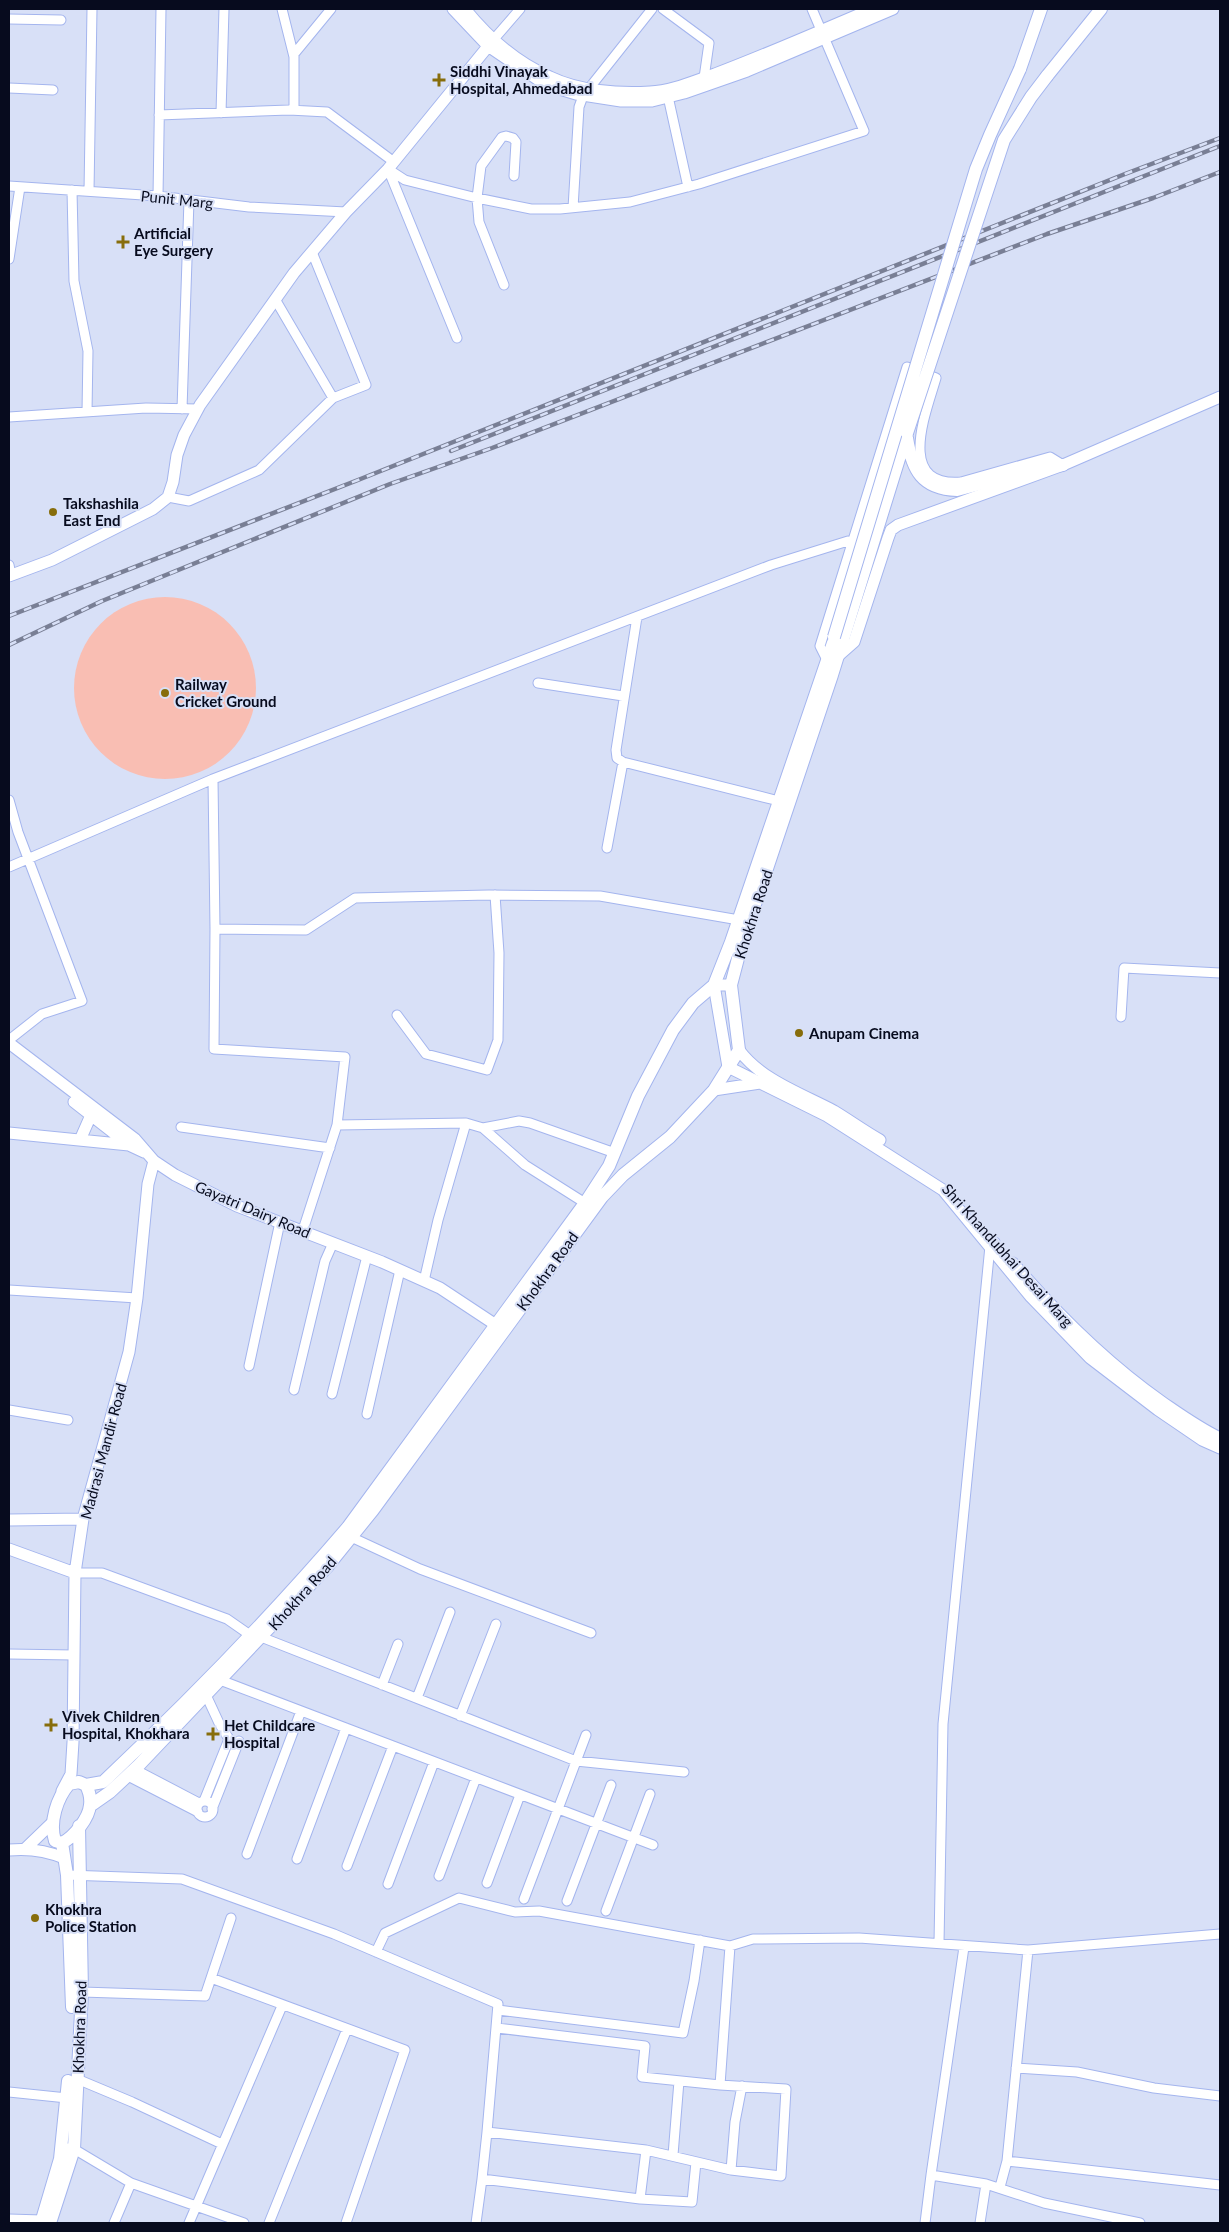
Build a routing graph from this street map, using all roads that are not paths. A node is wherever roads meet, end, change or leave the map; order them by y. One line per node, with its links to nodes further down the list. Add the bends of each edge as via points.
1 (92, 9): 35 (street)
2 (161, 9): 28 (street)
3 (224, 9): 27 (street)
4 (282, 9): 20 (street)
5 (331, 9): 20 (street)
6 (453, 9): 19 (main road)
7 (465, 9): 19 (main road)
8 (520, 9): 19 (street)
9 (652, 9): 24 (street)
10 (663, 9): 21 (street, via 709,43)
11 (812, 9): 18 (street)
12 (872, 9): 18 (main road)
13 (893, 9): 18 (main road)
14 (1041, 9): 58 (main road, bridge, via 1020,69 976,169)
15 (1101, 9): 52 (main road, bridge, via 1031,97 1004,140)
16 (9, 19): 17 (street)
17 (60, 20)
18 (823, 34): 21 (main road); 25 (main road, via 747,71); 33 (street, via 864,131)
19 (491, 43): 24 (main road, via 550,78); 29 (main road)
20 (294, 57): 26 (street)
21 (704, 78): 25 (main road)
22 (9, 88): 23 (street)
23 (53, 90)
24 (585, 92): 25 (main road); 39 (street, via 579,107)
25 (668, 94): 33 (street)
26 (294, 110): 27 (street); 29 (street, via 327,112)
27 (221, 112): 28 (street)
28 (160, 115): 36 (street)
29 (391, 166): 37 (street, via 405,180); 40 (main road); 45 (street)
30 (514, 176): 37 (street, via 516,142 513,138 502,137 482,166)
31 (9, 186): 32 (street, Punit Marg)
32 (20, 186): 34 (street, Punit Marg); 42 (street)
33 (688, 187): 39 (street, via 630,202)
34 (72, 190): 35 (street, Punit Marg); 50 (street, via 74,281 88,351)
35 (88, 192): 36 (street, Punit Marg)
36 (158, 196): 38 (street, Punit Marg)
37 (477, 198): 39 (street, via 531,209); 43 (street, via 479,222)
38 (189, 200): 40 (street, Punit Marg); 48 (street)
39 (573, 208)
40 (346, 212): 41 (main road)
41 (312, 252): 44 (main road); 47 (street, via 366,385)
42 (9, 259)
43 (504, 285)
44 (275, 299): 47 (street); 49 (main road)
45 (457, 338)
46 (1220, 397): 53 (main road)
47 (333, 398): 54 (street, via 259,470 190,500)
48 (182, 408): 49 (street); 50 (street)
49 (198, 409): 54 (main road, via 184,435)
50 (87, 412): 51 (street)
51 (9, 417)
52 (907, 433): 53 (main road, via 909,452 918,474 926,482 944,490 957,490 1039,468); 58 (main road)
53 (1063, 465): 59 (main road, via 898,525 892,530 854,642); 59 (street, via 1050,457 961,482 937,479 920,462 919,448 936,378 907,367 820,646)
54 (168, 497): 56 (main road, via 153,509 52,560)
55 (848, 541): 57 (street, via 772,565)
56 (10, 572)
57 (637, 617): 61 (street); 63 (street)
58 (838, 638): 59 (main road, Khokhra Road)
59 (830, 662): 65 (main road, Khokhra Road); 74 (main road, Khokhra Road)
60 (538, 683): 61 (street)
61 (623, 696): 62 (street, via 616,750 617,758)
62 (622, 762): 65 (street); 66 (street)
63 (213, 779): 67 (street); 71 (street)
64 (9, 800): 67 (street)
65 (779, 801): 70 (main road, Khokhra Road)
66 (607, 848)
67 (28, 858): 68 (street); 77 (street, via 82,1001 42,1014)
68 (9, 867)
69 (495, 895): 70 (street, via 600,896); 71 (street, via 355,898 306,930); 75 (street, via 499,953 498,1040 487,1070 426,1054)
70 (739, 920): 73 (main road, Khokhra Road)
71 (215, 929): 85 (street, via 214,1049 345,1056)
72 (1220, 973): 76 (street, via 1124,968)
73 (714, 985): 74 (main road); 80 (main road); 93 (main road, Khokhra Road, via 693,1003 673,1030 638,1096)
74 (731, 985): 79 (main road, Khokhra Road)
75 (397, 1016)
76 (1121, 1017)
77 (9, 1041): 92 (main road, Gayatri Dairy Road, via 135,1139)
78 (9, 1050): 83 (main road)
79 (739, 1050): 80 (main road, Khokhra Road); 101 (main road, Shri Khandubhai Desai Marg, via 764,1074 836,1112 947,1184)
80 (728, 1067): 81 (main road, Shri Khandubhai Desai Marg); 82 (main road, Khokhra Road)
81 (760, 1083): 82 (main road); 101 (main road, Shri Khandubhai Desai Marg, via 827,1116 943,1190)
82 (714, 1090): 96 (main road, Khokhra Road, via 670,1137)
83 (91, 1115): 89 (main road); 90 (main road)
84 (466, 1123): 85 (street); 87 (street); 104 (street)
85 (337, 1125): 91 (street)
86 (181, 1127): 91 (street)
87 (483, 1128): 93 (street, via 519,1121 530,1123); 97 (street, via 525,1166)
88 (9, 1133): 89 (main road)
89 (80, 1140): 90 (main road)
90 (129, 1145): 92 (main road)
91 (330, 1148): 99 (street)
92 (145, 1153): 94 (main road, Gayatri Dairy Road)
93 (615, 1153): 95 (main road, Khokhra Road)
94 (154, 1161): 98 (main road, Gayatri Dairy Road, via 237,1206); 106 (main road, Madrasi Mandir Road, via 148,1184)
95 (609, 1166): 96 (main road); 97 (main road, Khokhra Road)
96 (623, 1175): 107 (main road, Khokhra Road)
97 (585, 1203): 107 (main road, Khokhra Road)
98 (280, 1222): 99 (main road, Gayatri Dairy Road); 108 (street)
99 (303, 1230): 100 (main road, Gayatri Dairy Road)
100 (334, 1243): 102 (main road, Gayatri Dairy Road); 109 (street, via 325,1261)
101 (992, 1244): 114 (main road, Shri Khandubhai Desai Marg, via 1094,1349 1141,1388); 115 (main road, Shri Khandubhai Desai Marg, via 1031,1297 1090,1358 1158,1410 1202,1440); 176 (street, via 943,1724)
102 (367, 1256): 103 (main road, Gayatri Dairy Road); 110 (street)
103 (400, 1270): 104 (main road, Gayatri Dairy Road); 112 (street)
104 (424, 1281): 107 (main road, Gayatri Dairy Road)
105 (9, 1290): 106 (street)
106 (138, 1298): 116 (main road, Madrasi Mandir Road, via 125,1370)
107 (500, 1327): 118 (main road, Khokhra Road); 124 (main road, Khokhra Road, via 348,1527)
108 (249, 1366)
109 (294, 1390)
110 (332, 1394)
111 (9, 1410): 113 (street)
112 (367, 1414)
113 (68, 1420)
114 (1220, 1438)
115 (1220, 1448)
116 (83, 1519): 117 (main road); 120 (main road, Madrasi Mandir Road)
117 (9, 1520)
118 (351, 1537): 123 (street, via 420,1569); 124 (main road, Khokhra Road, via 327,1567)
119 (9, 1549): 120 (main road)
120 (74, 1573): 124 (street, via 102,1572 228,1619); 127 (main road, Madrasi Mandir Road)
121 (450, 1612): 131 (street)
122 (496, 1624): 133 (street)
123 (591, 1633)
124 (256, 1636): 128 (main road, Khokhra Road); 129 (street); 144 (main road, Khokhra Road, via 103,1782)
125 (398, 1644): 129 (street)
126 (9, 1654): 127 (street)
127 (74, 1655): 137 (main road, Madrasi Mandir Road)
128 (220, 1680): 130 (main road, Khokhra Road); 132 (street)
129 (382, 1685): 131 (street)
130 (206, 1695): 142 (main road, Khokhra Road); 150 (street, via 229,1739)
131 (417, 1698): 133 (street)
132 (301, 1711): 134 (street); 161 (street)
133 (460, 1716): 139 (street)
134 (346, 1728): 138 (street); 163 (street)
135 (586, 1735): 139 (street)
136 (239, 1741): 151 (street)
137 (73, 1742): 144 (main road); 146 (main road, via 71,1774)
138 (393, 1746): 140 (street); 164 (street)
139 (576, 1761): 141 (street); 152 (street)
140 (434, 1762): 143 (street); 169 (street)
141 (684, 1772)
142 (131, 1773): 149 (main road, Khokhra Road); 150 (street)
143 (476, 1778): 147 (street); 167 (street)
144 (83, 1784): 146 (main road, Khokhra Road, via 69,1784); 149 (main road)
145 (611, 1785): 154 (street)
146 (62, 1792): 153 (main road)
147 (520, 1794): 152 (street); 168 (street)
148 (650, 1794): 156 (street)
149 (90, 1806): 155 (main road)
150 (200, 1806): 151 (street, via 210,1804); 151 (street, via 202,1816 208,1816)
151 (212, 1809)
152 (558, 1809): 154 (street); 170 (street)
153 (53, 1822): 157 (main road, Khokhra Road, via 55,1841); 159 (main road)
154 (597, 1824): 156 (street); 171 (street)
155 (79, 1826): 157 (main road); 165 (main road, Khokhra Road)
156 (634, 1838): 158 (street); 172 (street)
157 (62, 1843): 162 (main road, Khokhra Road)
158 (653, 1845)
159 (26, 1848): 160 (main road); 162 (main road)
160 (9, 1850)
161 (247, 1854)
162 (64, 1858): 166 (main road, Khokhra Road)
163 (297, 1859)
164 (347, 1866)
165 (80, 1874): 166 (street); 180 (street, via 182,1879); 182 (main road, Khokhra Road)
166 (66, 1875): 194 (main road, Khokhra Road, via 73,1992)
167 (439, 1876)
168 (487, 1883)
169 (388, 1884)
170 (524, 1899)
171 (567, 1901)
172 (606, 1912)
173 (231, 1918): 181 (street)
174 (1220, 1934): 179 (street)
175 (700, 1940): 177 (street); 180 (street, via 539,1911 514,1912 459,1898 385,1933); 184 (street, via 683,2033)
176 (939, 1943): 177 (street, via 850,1938 754,1939); 178 (street)
177 (730, 1946): 190 (street)
178 (964, 1947): 179 (street); 203 (street)
179 (1028, 1950): 187 (street)
180 (376, 1952): 184 (street, via 498,2004)
181 (211, 1978): 182 (street, via 205,1996); 183 (street)
182 (82, 1992): 188 (main road, Khokhra Road)
183 (282, 2006): 186 (street); 196 (street)
184 (498, 2010): 185 (street)
185 (497, 2028): 189 (street, via 644,2046 642,2077); 195 (street)
186 (347, 2029): 217 (street); 218 (street, via 405,2050)
187 (1016, 2068): 193 (street, via 1077,2072 1154,2088); 201 (street)
188 (77, 2079): 196 (street); 197 (main road, Khokhra Road)
189 (679, 2081): 190 (street); 199 (street)
190 (720, 2084): 191 (street)
191 (742, 2086): 202 (street); 202 (street, via 786,2089 781,2176)
192 (9, 2092): 194 (street)
193 (1220, 2096)
194 (68, 2098): 197 (main road, Khokhra Road)
195 (487, 2132): 198 (street); 204 (street)
196 (222, 2144): 210 (street)
197 (68, 2148): 205 (street); 213 (main road, Khokhra Road)
198 (646, 2150): 199 (street); 209 (street)
199 (673, 2155): 200 (street)
200 (696, 2162): 202 (street); 209 (street, via 692,2202)
201 (1007, 2162): 207 (street); 208 (street)
202 (731, 2170)
203 (930, 2175): 206 (street); 220 (street)
204 (482, 2179): 209 (street); 219 (street)
205 (131, 2183): 210 (street); 214 (street)
206 (986, 2184): 208 (street); 221 (street)
207 (1220, 2185)
208 (1000, 2187): 212 (street)
209 (640, 2198)
210 (196, 2207): 215 (street); 216 (street)
211 (9, 2220): 213 (main road)
212 (1112, 2220): 222 (street)
213 (44, 2222)
214 (114, 2223)
215 (189, 2223)
216 (244, 2223)
217 (269, 2223)
218 (346, 2223)
219 (476, 2223)
220 (924, 2223)
221 (980, 2223)
222 (1140, 2223)

